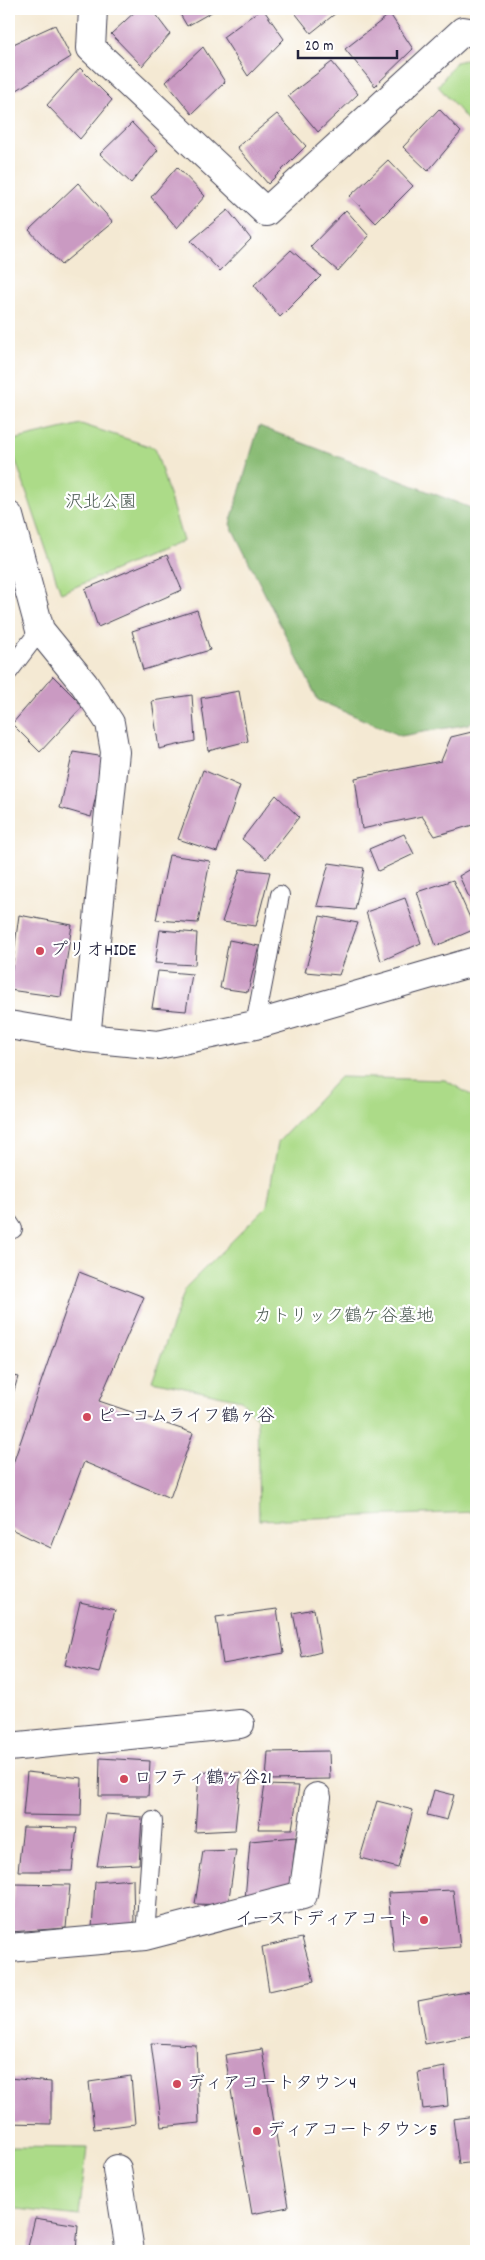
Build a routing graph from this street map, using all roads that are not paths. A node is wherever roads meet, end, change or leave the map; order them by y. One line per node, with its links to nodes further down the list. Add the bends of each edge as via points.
1 (93, 9): 2 (street, via 91,48 266,212 463,31)
2 (476, 33)
3 (9, 516): 4 (street)
4 (40, 630): 5 (lane); 10 (street, via 84,684 110,724 115,752)
5 (9, 670)
6 (280, 895): 9 (lane)
7 (476, 961): 9 (street)
8 (9, 1025): 10 (street)
9 (255, 1025): 10 (street, via 158,1045)
10 (86, 1038)
11 (240, 1724): 12 (street)
12 (9, 1747)
13 (317, 1797): 15 (street, via 303,1895)
14 (153, 1821): 15 (lane)
15 (145, 1936): 16 (street)
16 (9, 1948)
17 (117, 2169): 18 (street)
18 (130, 2251)

